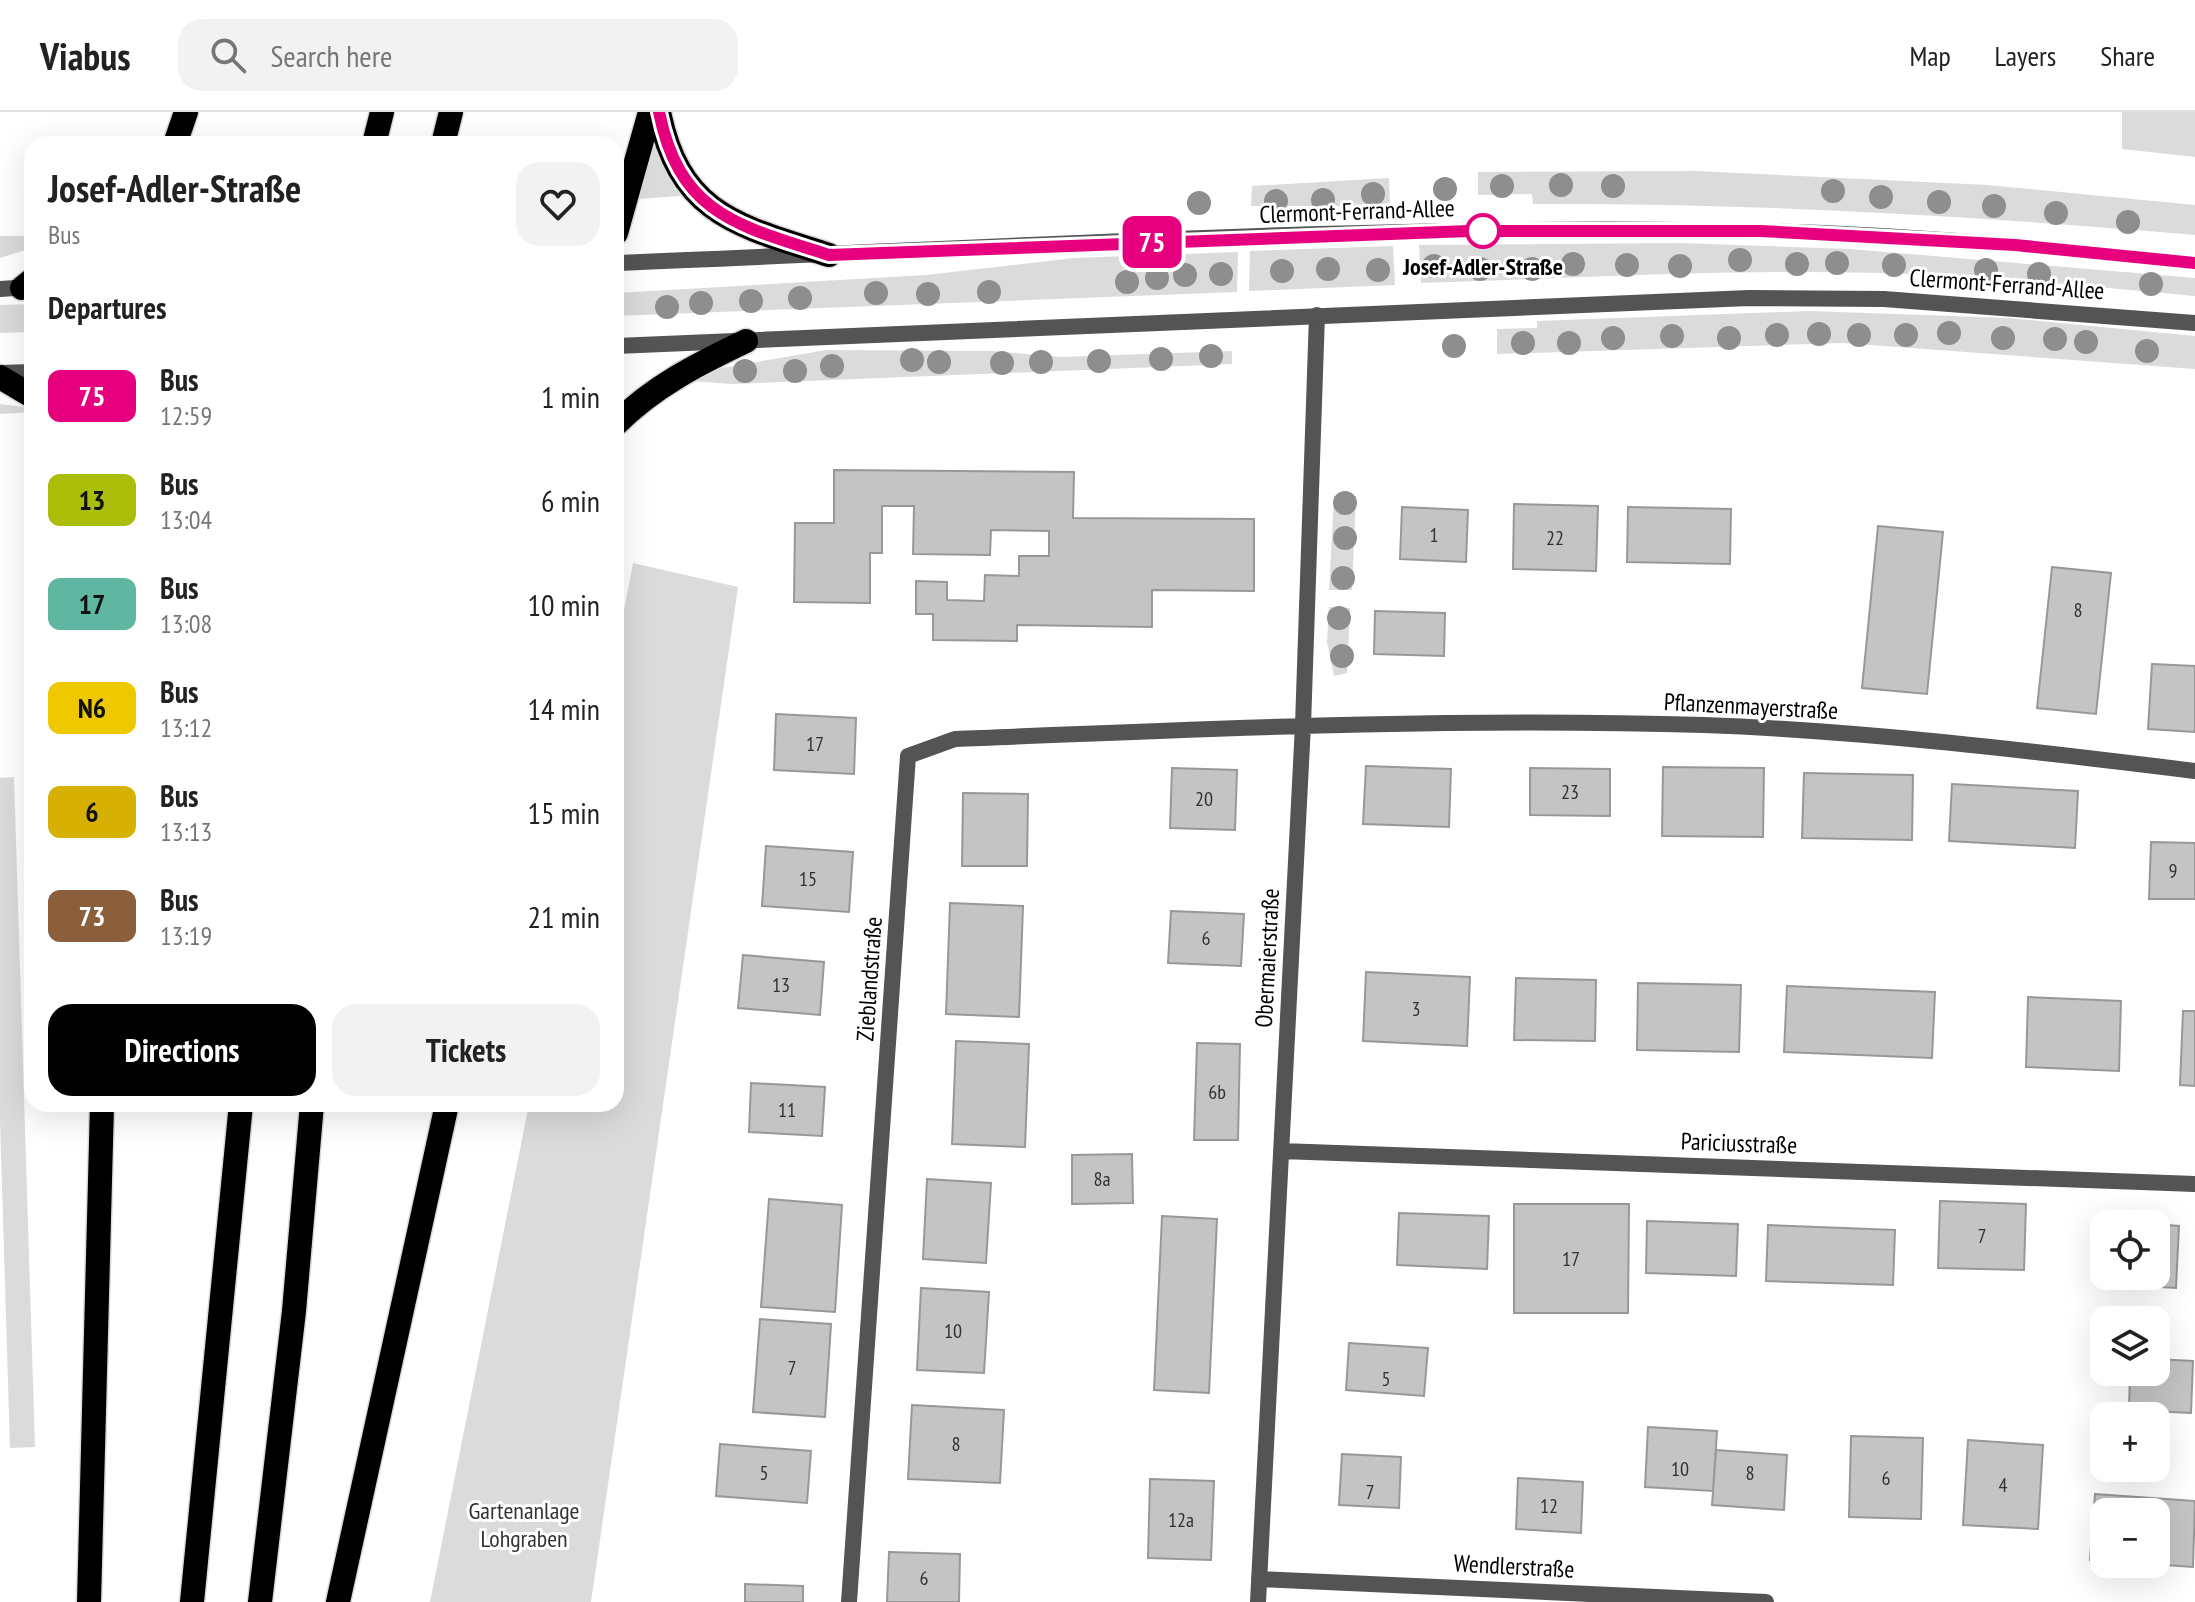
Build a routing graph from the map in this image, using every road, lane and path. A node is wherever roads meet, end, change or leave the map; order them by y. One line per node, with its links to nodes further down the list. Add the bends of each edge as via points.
1 (186, 112): 6 (highway)
2 (382, 112): 7 (highway)
3 (451, 112): 8 (highway)
4 (650, 112): 9 (highway)
5 (659, 112): 10 (highway, via 666,147 706,204 754,231)
6 (178, 136)
7 (376, 136)
8 (445, 136)
9 (624, 205)
10 (829, 255): 11 (street, Clermont-Ferrand-Allee); 12 (street, Clermont-Ferrand-Allee, via 1469,231 1761,231 2015,245)
11 (624, 263)
12 (2195, 263)
13 (1317, 315): 14 (street, Clermont-Ferrand-Allee, via 1749,298 1884,299); 15 (street, Clermont-Ferrand-Allee); 21 (street, Obermaierstraße)
14 (2195, 323)
15 (746, 341): 16 (street, Clermont-Ferrand-Allee); 20 (highway, via 654,390)
16 (624, 346)
17 (24, 373): 18 (street)
18 (0, 375): 19 (highway)
19 (24, 391)
20 (624, 417)
21 (1303, 725): 22 (street, Pflanzenmayerstraße, via 1704,725 1929,740); 27 (street, Obermaierstraße); 34 (street, Zieblandstraße, via 955,739 908,756)
22 (2195, 771)
23 (102, 1112): 30 (highway)
24 (240, 1112): 31 (highway)
25 (311, 1112): 32 (highway)
26 (445, 1112): 33 (highway)
27 (1281, 1151): 28 (street, Pariciusstraße); 29 (street, Obermaierstraße)
28 (2195, 1184)
29 (1259, 1579): 35 (street, Obermaierstraße); 36 (street, Wendlerstraße)
30 (89, 1602)
31 (192, 1602)
32 (260, 1602)
33 (338, 1602)
34 (849, 1602)
35 (1258, 1602)
36 (1766, 1602)

